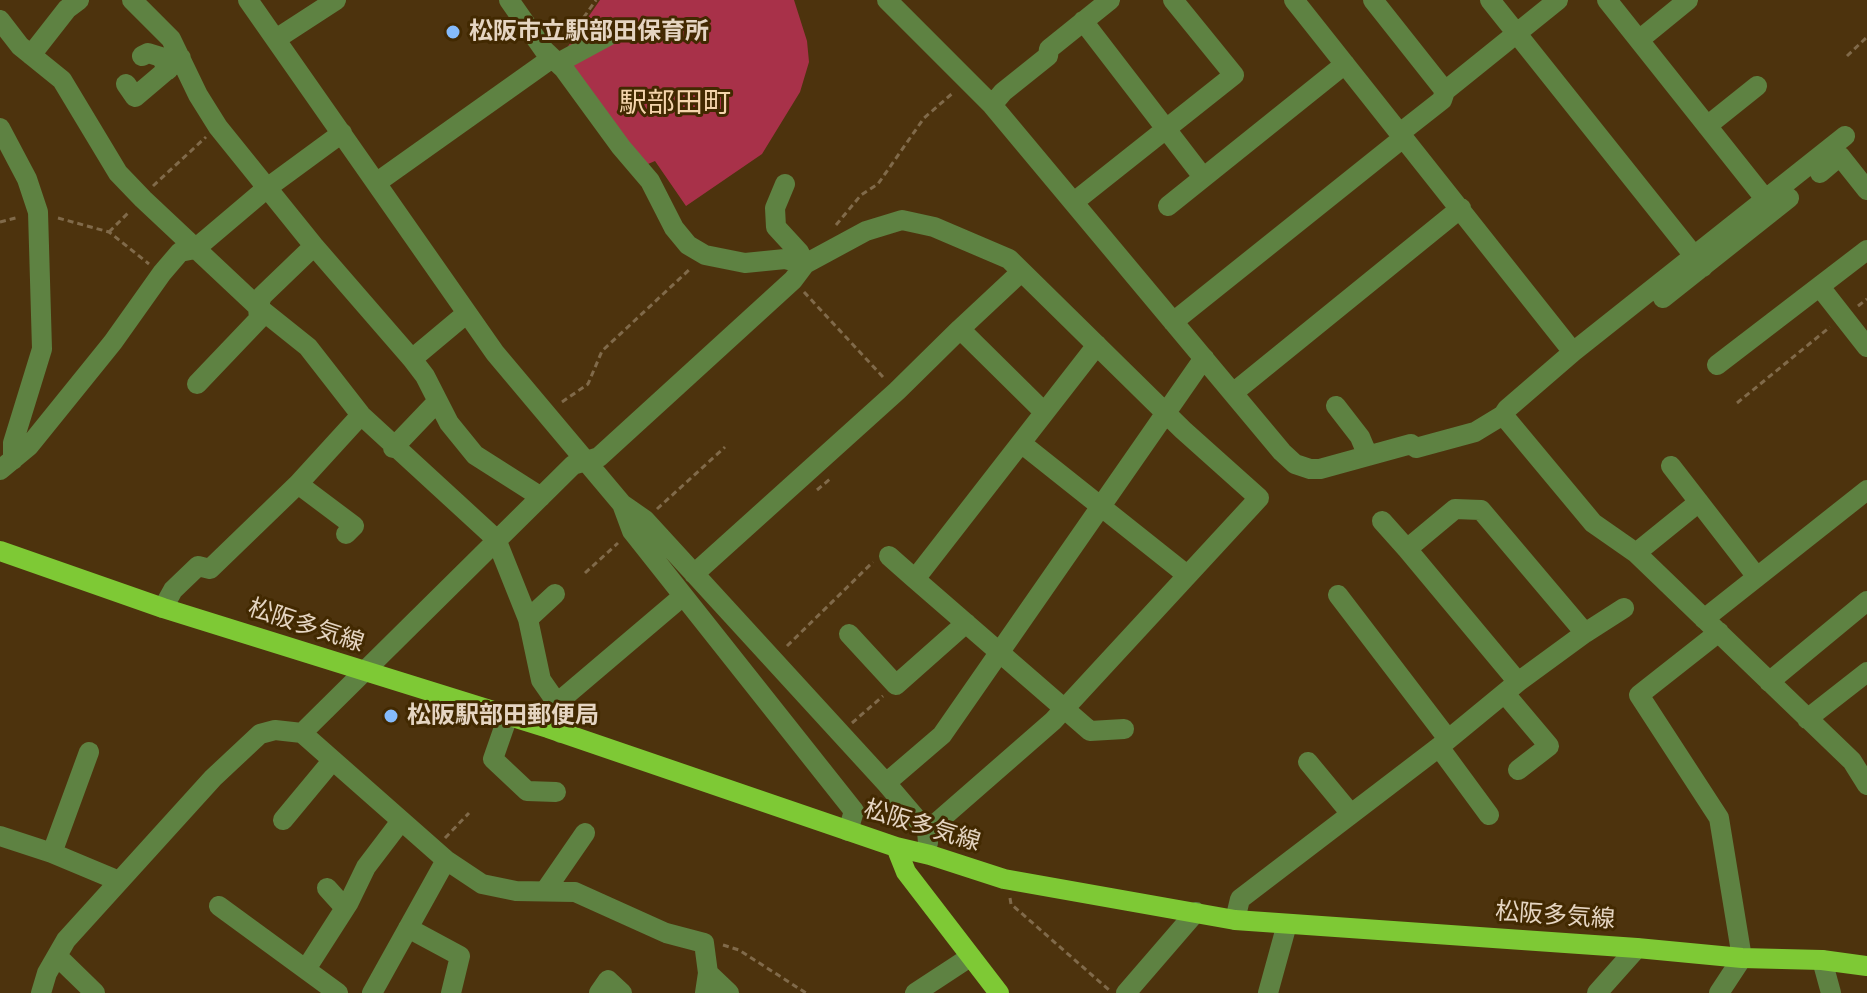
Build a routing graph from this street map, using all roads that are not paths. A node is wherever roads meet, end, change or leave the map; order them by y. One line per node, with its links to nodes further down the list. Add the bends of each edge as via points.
1 (79, 0): 22 (street)
2 (132, 0): 15 (street)
3 (248, 0): 20 (street)
4 (509, 0): 24 (street)
5 (1110, 0): 17 (street)
6 (1173, 0): 33 (street, via 1234,75)
7 (1294, 0): 26 (street)
8 (1373, 0): 29 (street)
9 (1490, 0): 19 (street)
10 (1558, 0): 19 (street)
11 (1607, 0): 21 (street)
12 (1688, 0): 21 (street)
13 (887, 1): 30 (street)
14 (330, 2): 20 (street)
15 (151, 8): 25 (street, via 171,39)
16 (0, 20): 22 (street)
17 (1083, 21): 30 (street); 33 (street)
18 (621, 29): 24 (street)
19 (1516, 34): 29 (street); 49 (street)
20 (276, 39): 34 (street)
21 (1639, 40): 31 (street)
22 (31, 55): 47 (street, via 62,80 118,173)
23 (142, 56): 25 (street, via 148,53)
24 (555, 61): 38 (street); 50 (street, via 650,181 688,245 705,255 745,263 785,259)
25 (175, 64): 27 (street, via 135,97); 40 (street)
26 (1345, 64): 35 (street); 37 (street)
27 (126, 84)
28 (1757, 86): 31 (street)
29 (1445, 91): 35 (street, via 1442,100)
30 (988, 102): 42 (street)
31 (1707, 126): 43 (street)
32 (0, 128): 76 (street, via 38,212 42,349)
33 (1166, 129): 37 (street); 42 (street)
34 (342, 133): 38 (street); 40 (street)
35 (1402, 136): 45 (street); 56 (street)
36 (1845, 136): 43 (street)
37 (1203, 177): 44 (street)
38 (376, 183): 55 (street)
39 (785, 184): 50 (street, via 775,208 776,227 799,252)
40 (267, 188): 46 (street); 47 (street)
41 (1867, 190): 43 (street, via 1840,156)
42 (1074, 202): 56 (street)
43 (1769, 205): 49 (street)
44 (1168, 206)
45 (1461, 208): 60 (street); 65 (street)
46 (314, 246): 54 (street, via 262,296); 62 (street)
47 (195, 249): 54 (street); 76 (street, via 180,252 29,446)
48 (1867, 250): 52 (street)
49 (1698, 261): 53 (street); 60 (street)
50 (799, 272): 51 (street, via 866,231 902,220 973,243 1009,259); 75 (street, via 599,457)
51 (1021, 272): 57 (street); 58 (street)
52 (1820, 287): 59 (street); 63 (street)
53 (1663, 298)
54 (258, 307): 64 (street, via 259,319); 70 (street, via 308,347)
55 (467, 313): 62 (street); 75 (street)
56 (1173, 322): 61 (street)
57 (960, 329): 68 (street); 91 (street)
58 (1097, 345): 68 (street); 69 (street)
59 (1867, 347)
60 (1573, 352): 71 (street)
61 (1204, 358): 65 (street); 69 (street)
62 (412, 359): 66 (street)
63 (1717, 365)
64 (197, 384)
65 (1233, 393): 74 (street, via 1295,464 1320,469)
66 (437, 402): 73 (street); 80 (street, via 475,455)
67 (1336, 406): 74 (street)
68 (1044, 412): 72 (street)
69 (1167, 412): 83 (street); 92 (street, via 1259,498)
70 (361, 415): 73 (street); 78 (street)
71 (1503, 415): 74 (street, via 1475,432); 89 (street, via 1593,523)
72 (1021, 443): 83 (street); 94 (street)
73 (393, 448): 86 (street)
74 (1368, 456)
75 (587, 461): 80 (street, via 573,465); 82 (street)
76 (7, 465)
77 (1671, 466): 81 (street)
78 (298, 484): 85 (street, via 354,526); 100 (street, via 210,569 198,566)
79 (1866, 494): 93 (street)
80 (541, 497): 86 (street)
81 (1699, 502): 89 (street); 93 (street)
82 (622, 504): 91 (street, via 645,520); 97 (street, via 632,531)
83 (1101, 507): 92 (street); 108 (street)
84 (1382, 521): 87 (street)
85 (346, 534)
86 (496, 539): 103 (street); 109 (street)
87 (1407, 549): 106 (street, via 1455,509 1481,510); 112 (street)
88 (0, 551): 100 (main road, 松阪多気線)
89 (1636, 553): 105 (street)
90 (882, 558): 94 (street)
91 (694, 574): 98 (street)
92 (1187, 575): 114 (street)
93 (1757, 577): 105 (street)
94 (915, 579): 104 (street)
95 (555, 594): 103 (street)
96 (1338, 595): 120 (street)
97 (683, 596): 102 (street); 113 (street)
98 (717, 599): 102 (street); 125 (street)
99 (1867, 601): 111 (street)
100 (163, 608): 109 (main road, 松阪多気線)
101 (1624, 608): 106 (street)
102 (698, 615): 132 (street, via 854,811)
103 (528, 619): 113 (street, via 541,680)
104 (966, 623): 107 (street, via 896,685); 108 (street)
105 (1712, 626): 111 (street); 152 (street, via 1639,695 1719,818)
106 (1585, 633): 112 (street)
107 (849, 634)
108 (1000, 653): 114 (street); 125 (street, via 942,735)
109 (365, 672): 115 (main road, 松阪多気線); 118 (street)
110 (1867, 672): 116 (street)
111 (1769, 682): 116 (street)
112 (1512, 688): 120 (street); 124 (street, via 1549,746)
113 (557, 703): 119 (street)
114 (1065, 709): 117 (street, via 1090,731); 133 (street)
115 (508, 716): 119 (main road, 松阪多気線); 127 (street, via 493,759 527,791)
116 (1807, 719): 126 (street, via 1852,761)
117 (1124, 729)
118 (302, 733): 122 (street); 140 (street, via 260,734)
119 (561, 733): 132 (main road, 松阪多気線)
120 (1443, 743): 128 (street); 129 (street)
121 (89, 752): 137 (street)
122 (332, 761): 130 (street); 131 (street)
123 (1308, 762): 128 (street)
124 (1518, 770)
125 (886, 783): 133 (street)
126 (1867, 785)
127 (556, 792)
128 (1351, 814): 146 (street, via 1240,899)
129 (1489, 815)
130 (283, 820)
131 (401, 821): 138 (street); 144 (street, via 366,867)
132 (848, 831): 136 (main road, 松阪多気線)
133 (927, 831): 139 (street)
134 (585, 833): 142 (street)
135 (0, 836): 137 (street)
136 (896, 847): 139 (main road, 松阪多気線); 151 (main road, via 906,872)
137 (52, 853): 140 (street)
138 (440, 855): 142 (street, via 482,884); 148 (street)
139 (930, 855): 145 (main road, 松阪多気線, via 1004,879)
140 (119, 881): 150 (street)
141 (327, 888): 144 (street)
142 (545, 891): 156 (street, via 575,892 666,933 704,943)
143 (219, 906): 155 (street)
144 (345, 908): 155 (street)
145 (1196, 912): 146 (main road, 松阪多気線); 167 (street)
146 (1235, 920): 147 (main road, 松阪多気線)
147 (1287, 924): 149 (main road, 松阪多気線); 168 (street)
148 (408, 928): 157 (street, via 460,956); 161 (street)
149 (1637, 948): 152 (main road, 松阪多気線); 169 (street)
150 (57, 956): 158 (street); 159 (street)
151 (970, 957): 165 (street); 166 (main road)
152 (1742, 958): 153 (main road, 松阪多気線); 170 (street)
153 (1822, 960): 154 (main road, 松阪多気線); 171 (street)
154 (1867, 966)
155 (306, 969): 160 (street)
156 (707, 983): 164 (street)
157 (454, 992)
158 (41, 993)
159 (95, 993)
160 (338, 993)
161 (372, 993)
162 (599, 993): 163 (street, via 608,980)
163 (622, 993)
164 (729, 993)
165 (915, 993)
166 (999, 993)
167 (1126, 993)
168 (1268, 993)
169 (1597, 993)
170 (1719, 993)
171 (1831, 993)

